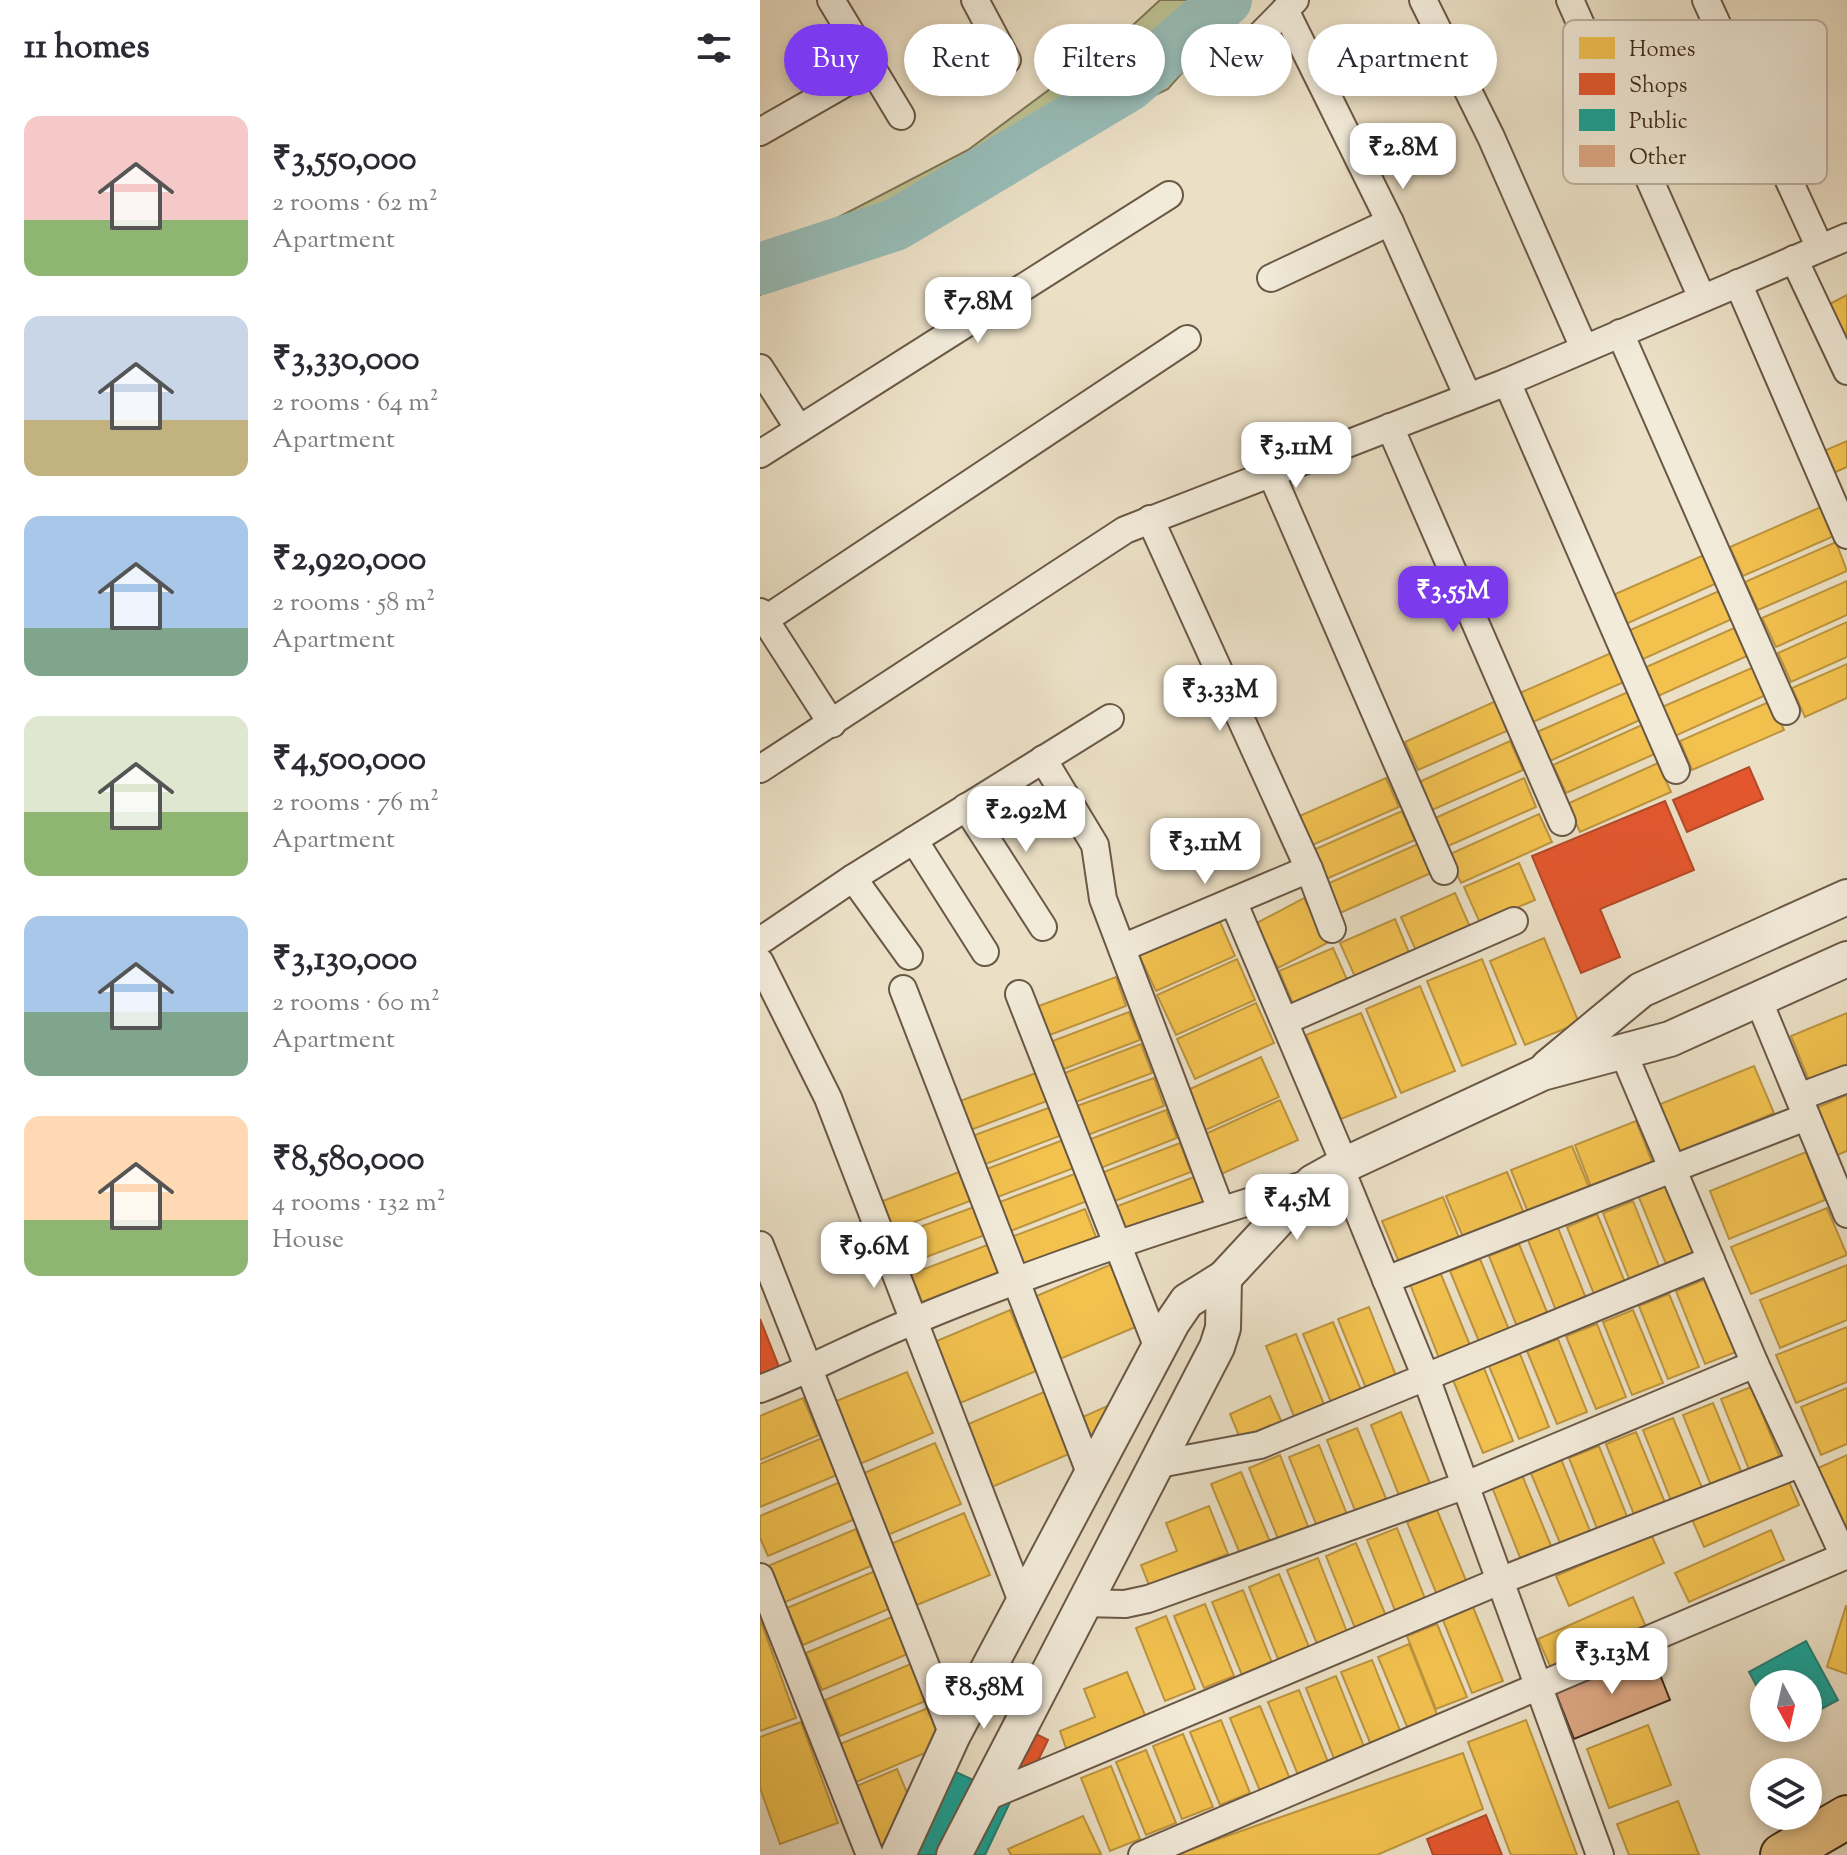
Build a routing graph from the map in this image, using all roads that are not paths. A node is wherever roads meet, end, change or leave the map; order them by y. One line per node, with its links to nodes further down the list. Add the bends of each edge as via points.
1 (831, 0): 9 (street)
2 (975, 0): 10 (street)
3 (1423, 0): 28 (street, via 1491,137)
4 (1570, 0): 7 (street)
5 (1706, 0): 8 (street)
6 (1290, 5): 11 (street); 19 (street)
7 (1579, 20)
8 (1715, 20)
9 (845, 24)
10 (988, 24)
11 (1271, 24)
12 (823, 96): 15 (street)
13 (888, 96): 14 (street)
14 (901, 116)
15 (760, 132)
16 (1652, 184): 25 (street)
17 (1791, 184): 21 (street)
18 (1169, 195): 34 (street)
19 (1390, 222): 23 (street); 32 (street)
20 (1847, 237): 21 (street)
21 (1820, 248): 22 (street)
22 (1794, 259): 24 (street); 30 (street)
23 (1271, 278)
24 (1738, 283): 25 (street); 38 (street)
25 (1702, 298): 26 (street)
26 (1620, 333): 28 (street); 40 (street)
27 (1187, 339): 39 (street)
28 (1584, 348): 31 (street)
29 (760, 368): 34 (street)
30 (1847, 371)
31 (1507, 382): 32 (street); 45 (street)
32 (1468, 397): 33 (street)
33 (1390, 427): 36 (street); 47 (street)
34 (799, 429): 35 (street)
35 (760, 454)
36 (1271, 473): 37 (street); 50 (street)
37 (1150, 519): 42 (street, via 1101,543); 49 (street)
38 (1847, 535)
39 (762, 619): 42 (street)
40 (1786, 711)
41 (1110, 718): 43 (street)
42 (832, 724): 44 (street)
43 (1043, 759): 46 (street); 58 (street, via 1095,845 1103,899)
44 (760, 769)
45 (1676, 770)
46 (966, 807): 48 (street); 55 (street)
47 (1562, 822)
48 (914, 840): 51 (street); 59 (street)
49 (1309, 869): 53 (street); 56 (street)
50 (1444, 871)
51 (853, 878): 57 (street); 60 (street)
52 (1847, 897): 68 (street, via 1641,990)
53 (1233, 901): 58 (street); 66 (street)
54 (1514, 921): 66 (street)
55 (1043, 927)
56 (1332, 929)
57 (760, 941)
58 (1122, 948): 74 (street)
59 (985, 952)
60 (909, 956)
61 (1847, 959): 65 (street)
62 (760, 962): 82 (street, via 828,1098)
63 (903, 989): 80 (street)
64 (1019, 994): 76 (street)
65 (1758, 999): 67 (street, via 1670,1039); 70 (street)
66 (1285, 1021): 72 (street)
67 (1623, 1052): 68 (street); 71 (street)
68 (1542, 1073): 72 (street)
69 (1847, 1079): 70 (street)
70 (1802, 1107): 71 (street); 73 (street)
71 (1674, 1171): 78 (street); 81 (street)
72 (1333, 1172): 74 (street); 79 (street); 81 (street)
73 (1841, 1183): 75 (street)
74 (1221, 1210): 76 (street)
75 (1847, 1214)
76 (1118, 1244): 80 (street); 83 (street)
77 (760, 1245): 85 (street)
78 (1711, 1260): 84 (street); 86 (street)
79 (1224, 1278): 83 (street, via 1187,1301); 88 (street, via 1220,1337)
80 (1016, 1280): 82 (street); 90 (street)
81 (1386, 1280): 86 (street)
82 (912, 1321): 85 (street); 96 (street)
83 (1158, 1348): 90 (street)
84 (1755, 1364): 89 (street); 91 (street)
85 (810, 1370): 87 (street); 98 (street)
86 (1425, 1375): 88 (street, via 1260,1445); 91 (street)
87 (760, 1389)
88 (1159, 1464): 95 (street)
89 (1799, 1464): 92 (street); 94 (street)
90 (1091, 1475): 96 (street)
91 (1466, 1485): 94 (street); 95 (street, via 1136,1603)
92 (1846, 1556): 97 (street)
93 (760, 1577): 103 (street)
94 (1502, 1580): 97 (street); 100 (street)
95 (1082, 1603): 99 (street)
96 (1023, 1604): 98 (street)
97 (1541, 1688): 106 (street); 107 (street)
98 (950, 1741): 99 (street); 104 (street)
99 (997, 1768): 100 (street)
100 (982, 1799): 105 (street)
101 (1847, 1817): 102 (main road)
102 (1789, 1853)
103 (870, 1855)
104 (898, 1855)
105 (954, 1855)
106 (1142, 1855)
107 (1600, 1855)

